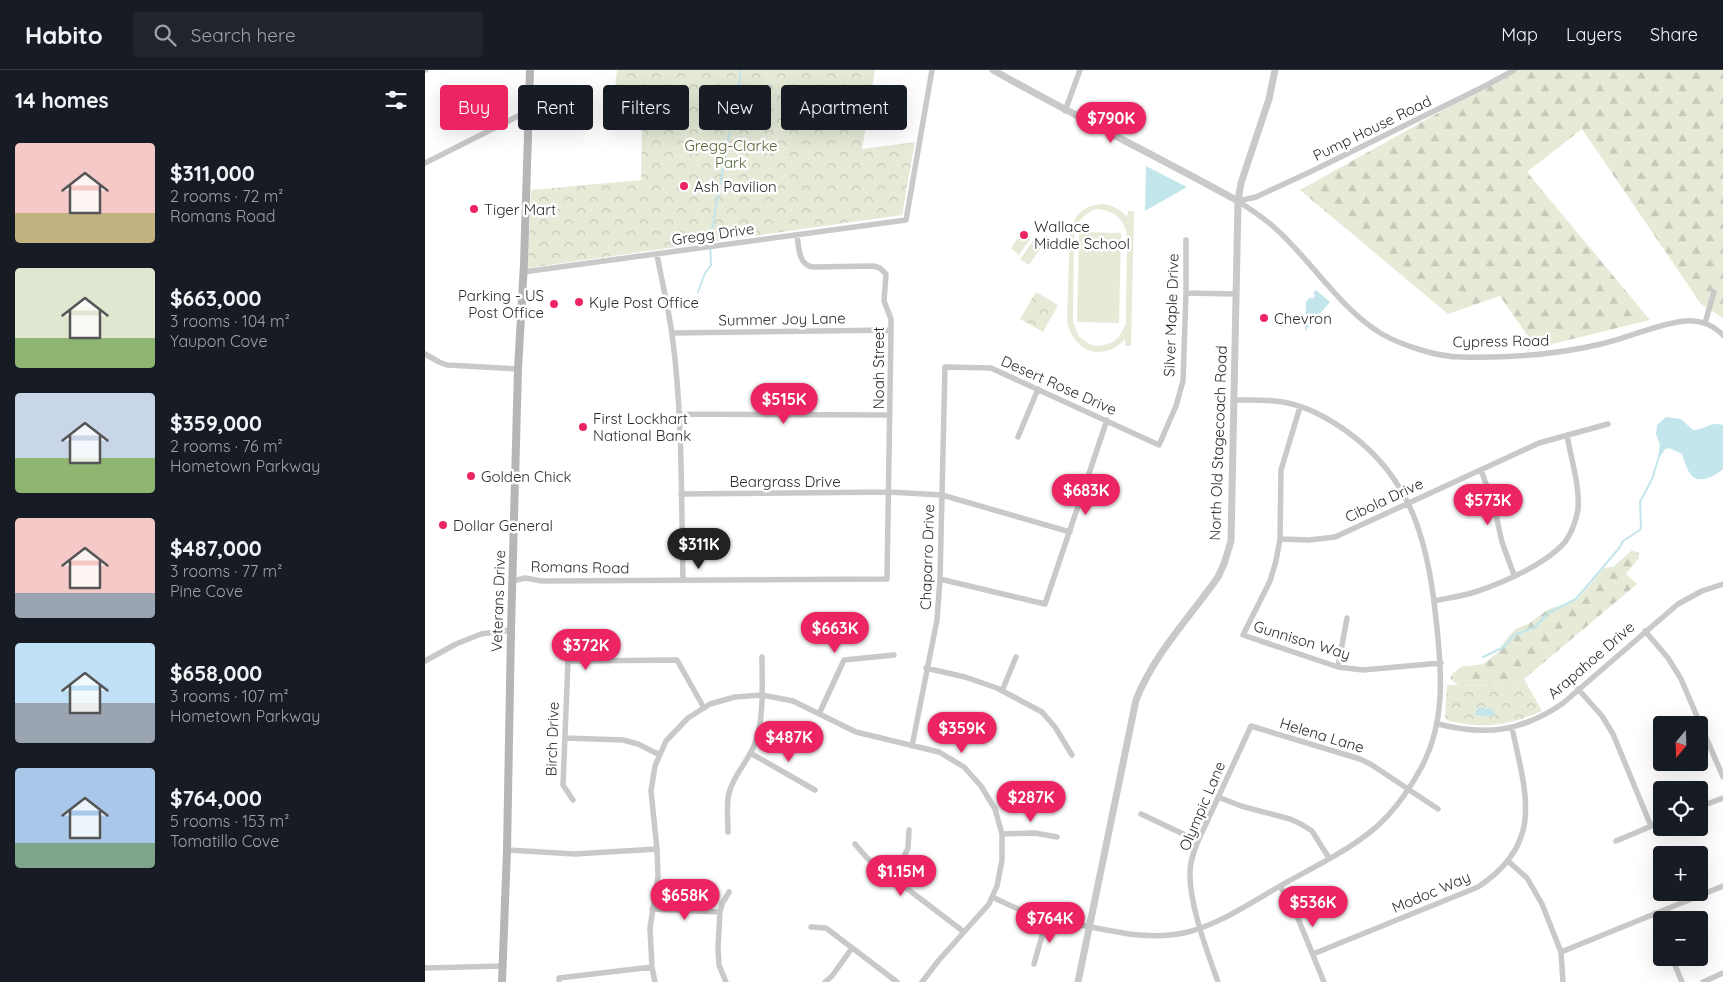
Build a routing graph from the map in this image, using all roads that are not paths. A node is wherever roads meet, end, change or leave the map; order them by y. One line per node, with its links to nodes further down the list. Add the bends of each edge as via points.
1 (530, 70): 8 (main road, Veterans Drive)
2 (932, 70): 14 (street, Gregg Drive, via 906,220)
3 (993, 70): 7 (street)
4 (1080, 70): 9 (street)
5 (1275, 70): 13 (street, North Old Stagecoach Road)
6 (1514, 70): 13 (street, Pump House Road, via 1310,172 1257,197)
7 (1003, 72): 9 (street)
8 (530, 85)
9 (1065, 111): 13 (street)
10 (518, 116): 12 (street)
11 (528, 130): 17 (main road, Veterans Drive)
12 (425, 162)
13 (1238, 201): 20 (street, North Old Stagecoach Road); 21 (street, Cypress Road, via 1276,228 1362,319 1382,334 1435,354 1460,357 1551,353 1602,344 1686,321)
14 (797, 235): 16 (street, Gregg Drive); 22 (street, Noah Street, via 802,260 807,266 873,266 885,272 884,300)
15 (1185, 240): 19 (street, Silver Maple Drive)
16 (657, 255): 17 (street, Gregg Drive); 23 (street)
17 (523, 272): 27 (main road, Veterans Drive)
18 (1714, 292): 21 (street)
19 (1186, 293): 20 (street); 37 (street, Silver Maple Drive, via 1183,381 1177,406)
20 (1236, 294): 29 (street, North Old Stagecoach Road)
21 (1705, 323): 24 (street)
22 (891, 330): 23 (street, Summer Joy Lane); 32 (street, Noah Street)
23 (672, 333): 31 (street)
24 (1723, 335)
25 (425, 354): 27 (street, via 447,365)
26 (945, 367): 28 (street, Desert Rose Drive, via 991,368); 41 (street, Chaparro Drive)
27 (519, 368): 48 (main road, Veterans Drive)
28 (1037, 389): 33 (street, Desert Rose Drive); 36 (street)
29 (1234, 400): 30 (street, via 1285,402); 106 (street, North Old Stagecoach Road, via 1232,532 1228,554 1218,577 1144,680 1136,700)
30 (1300, 408): 42 (street, via 1326,418 1368,446 1392,473); 44 (street, Gunnison Way, via 1281,470)
31 (679, 414): 32 (street); 40 (street)
32 (890, 415): 39 (street, Noah Street)
33 (1107, 420): 37 (street, Desert Rose Drive); 43 (street)
34 (1608, 424): 35 (street, Cibola Drive)
35 (1567, 435): 38 (street, Cibola Drive, via 1539,443); 45 (street, via 1578,497 1573,528 1551,554)
36 (1018, 437)
37 (1159, 445)
38 (1481, 470): 42 (street, Cibola Drive); 45 (street)
39 (889, 492): 40 (street, Beargrass Drive); 41 (street, Beargrass Drive); 46 (street, Noah Street)
40 (681, 494): 49 (street)
41 (942, 496): 43 (street); 47 (street, Chaparro Drive)
42 (1409, 502): 44 (street, Cibola Drive, via 1335,537); 51 (street, via 1425,549)
43 (1070, 532): 47 (street, via 1045,604)
44 (1280, 539): 60 (street, Gunnison Way, via 1270,581 1243,635)
45 (1514, 575): 51 (street, via 1474,592)
46 (887, 579): 49 (street, Romans Road)
47 (940, 579): 61 (street, Chaparro Drive, via 937,620)
48 (513, 580): 49 (street, Romans Road); 53 (main road, Veterans Drive)
49 (683, 580)
50 (1723, 584): 54 (street, Arapahoe Drive, via 1678,604)
51 (1434, 601): 59 (street)
52 (1347, 618): 60 (street)
53 (511, 630): 58 (street, via 481,634); 93 (main road, Veterans Drive)
54 (1645, 631): 62 (street, Arapahoe Drive); 75 (street, via 1681,679)
55 (894, 655): 66 (street, via 844,660)
56 (762, 657): 64 (street)
57 (1016, 657): 63 (street)
58 (425, 661)
59 (1441, 663): 60 (street, Gunnison Way, via 1363,670); 67 (street)
60 (1338, 667)
61 (926, 668): 63 (street, via 965,677); 71 (street, Chaparro Drive)
62 (1578, 689): 69 (street, Arapahoe Drive, via 1546,714); 84 (street, via 1613,734)
63 (1002, 691): 74 (street, via 1042,712)
64 (763, 694): 65 (street, via 735,697); 66 (street, via 793,701); 72 (street, via 758,736)
65 (704, 708): 70 (street, Birch Drive, via 677,660 567,661); 73 (street, via 688,718 666,741)
66 (819, 714): 71 (street, via 856,732)
67 (1438, 724): 69 (street, Arapahoe Drive, via 1477,731); 76 (street, via 1422,765)
68 (1251, 726): 76 (street, Helena Lane, via 1360,760); 78 (street, Olympic Lane)
69 (1512, 728): 95 (street, Modoc Way, via 1526,795 1526,811 1524,826)
70 (565, 738): 73 (street, via 623,740); 80 (street, Birch Drive, via 563,785)
71 (911, 746): 87 (street, via 939,752 964,766 995,809)
72 (752, 754): 77 (street); 86 (street, via 734,780 729,794)
73 (660, 755): 92 (street, via 651,791)
74 (1072, 755)
75 (1723, 778)
76 (1408, 789): 82 (street, Helena Lane); 94 (street, via 1400,802 1370,832)
77 (815, 790)
78 (1218, 797): 89 (street, Olympic Lane); 94 (street, via 1301,824 1312,832)
79 (1723, 798): 81 (street)
80 (573, 800)
81 (1708, 804)
82 (1438, 809)
83 (1141, 814): 89 (street)
84 (1651, 826): 90 (street)
85 (909, 830): 96 (street, via 908,848)
86 (728, 832)
87 (1002, 834): 88 (street, via 1035,833); 100 (street, via 1002,860)
88 (1057, 837)
89 (1197, 841): 108 (street, Olympic Lane, via 1190,873)
90 (1616, 841)
91 (855, 844): 96 (street, via 867,858)
92 (657, 849): 93 (street, via 575,854); 101 (street, via 658,876)
93 (507, 850): 114 (main road, Veterans Drive)
94 (1329, 858): 97 (street)
95 (1508, 862): 111 (street, via 1527,878 1536,891); 112 (street, Modoc Way, via 1478,887)
96 (894, 878): 109 (street)
97 (1279, 886): 108 (street, via 1241,910); 112 (street, via 1297,916)
98 (1723, 886): 102 (street)
99 (729, 892): 103 (street)
100 (992, 897): 105 (street); 109 (street)
101 (652, 909): 103 (street); 117 (street)
102 (1660, 911)
103 (720, 912): 122 (street, via 718,956)
104 (1653, 914): 111 (street)
105 (1047, 918): 106 (street); 113 (street)
106 (1089, 926): 108 (street, via 1141,936 1166,936); 126 (street, North Old Stagecoach Road)
107 (811, 927): 110 (street, via 826,928)
108 (1200, 928): 127 (street, Olympic Lane)
109 (964, 932): 125 (street)
110 (852, 948): 123 (street); 124 (street)
111 (1561, 952): 129 (street)
112 (1313, 954): 128 (street)
113 (1034, 964)
114 (502, 966): 116 (street); 119 (main road, Veterans Drive)
115 (1676, 966): 130 (street)
116 (425, 968)
117 (652, 968): 120 (street, via 559,978); 121 (street)
118 (1723, 974): 131 (street)
119 (502, 982)
120 (559, 982)
121 (655, 982)
122 (726, 982)
123 (825, 982)
124 (897, 982)
125 (922, 982)
126 (1078, 982)
127 (1218, 982)
128 (1324, 982)
129 (1563, 982)
130 (1682, 982)
131 (1703, 982)

